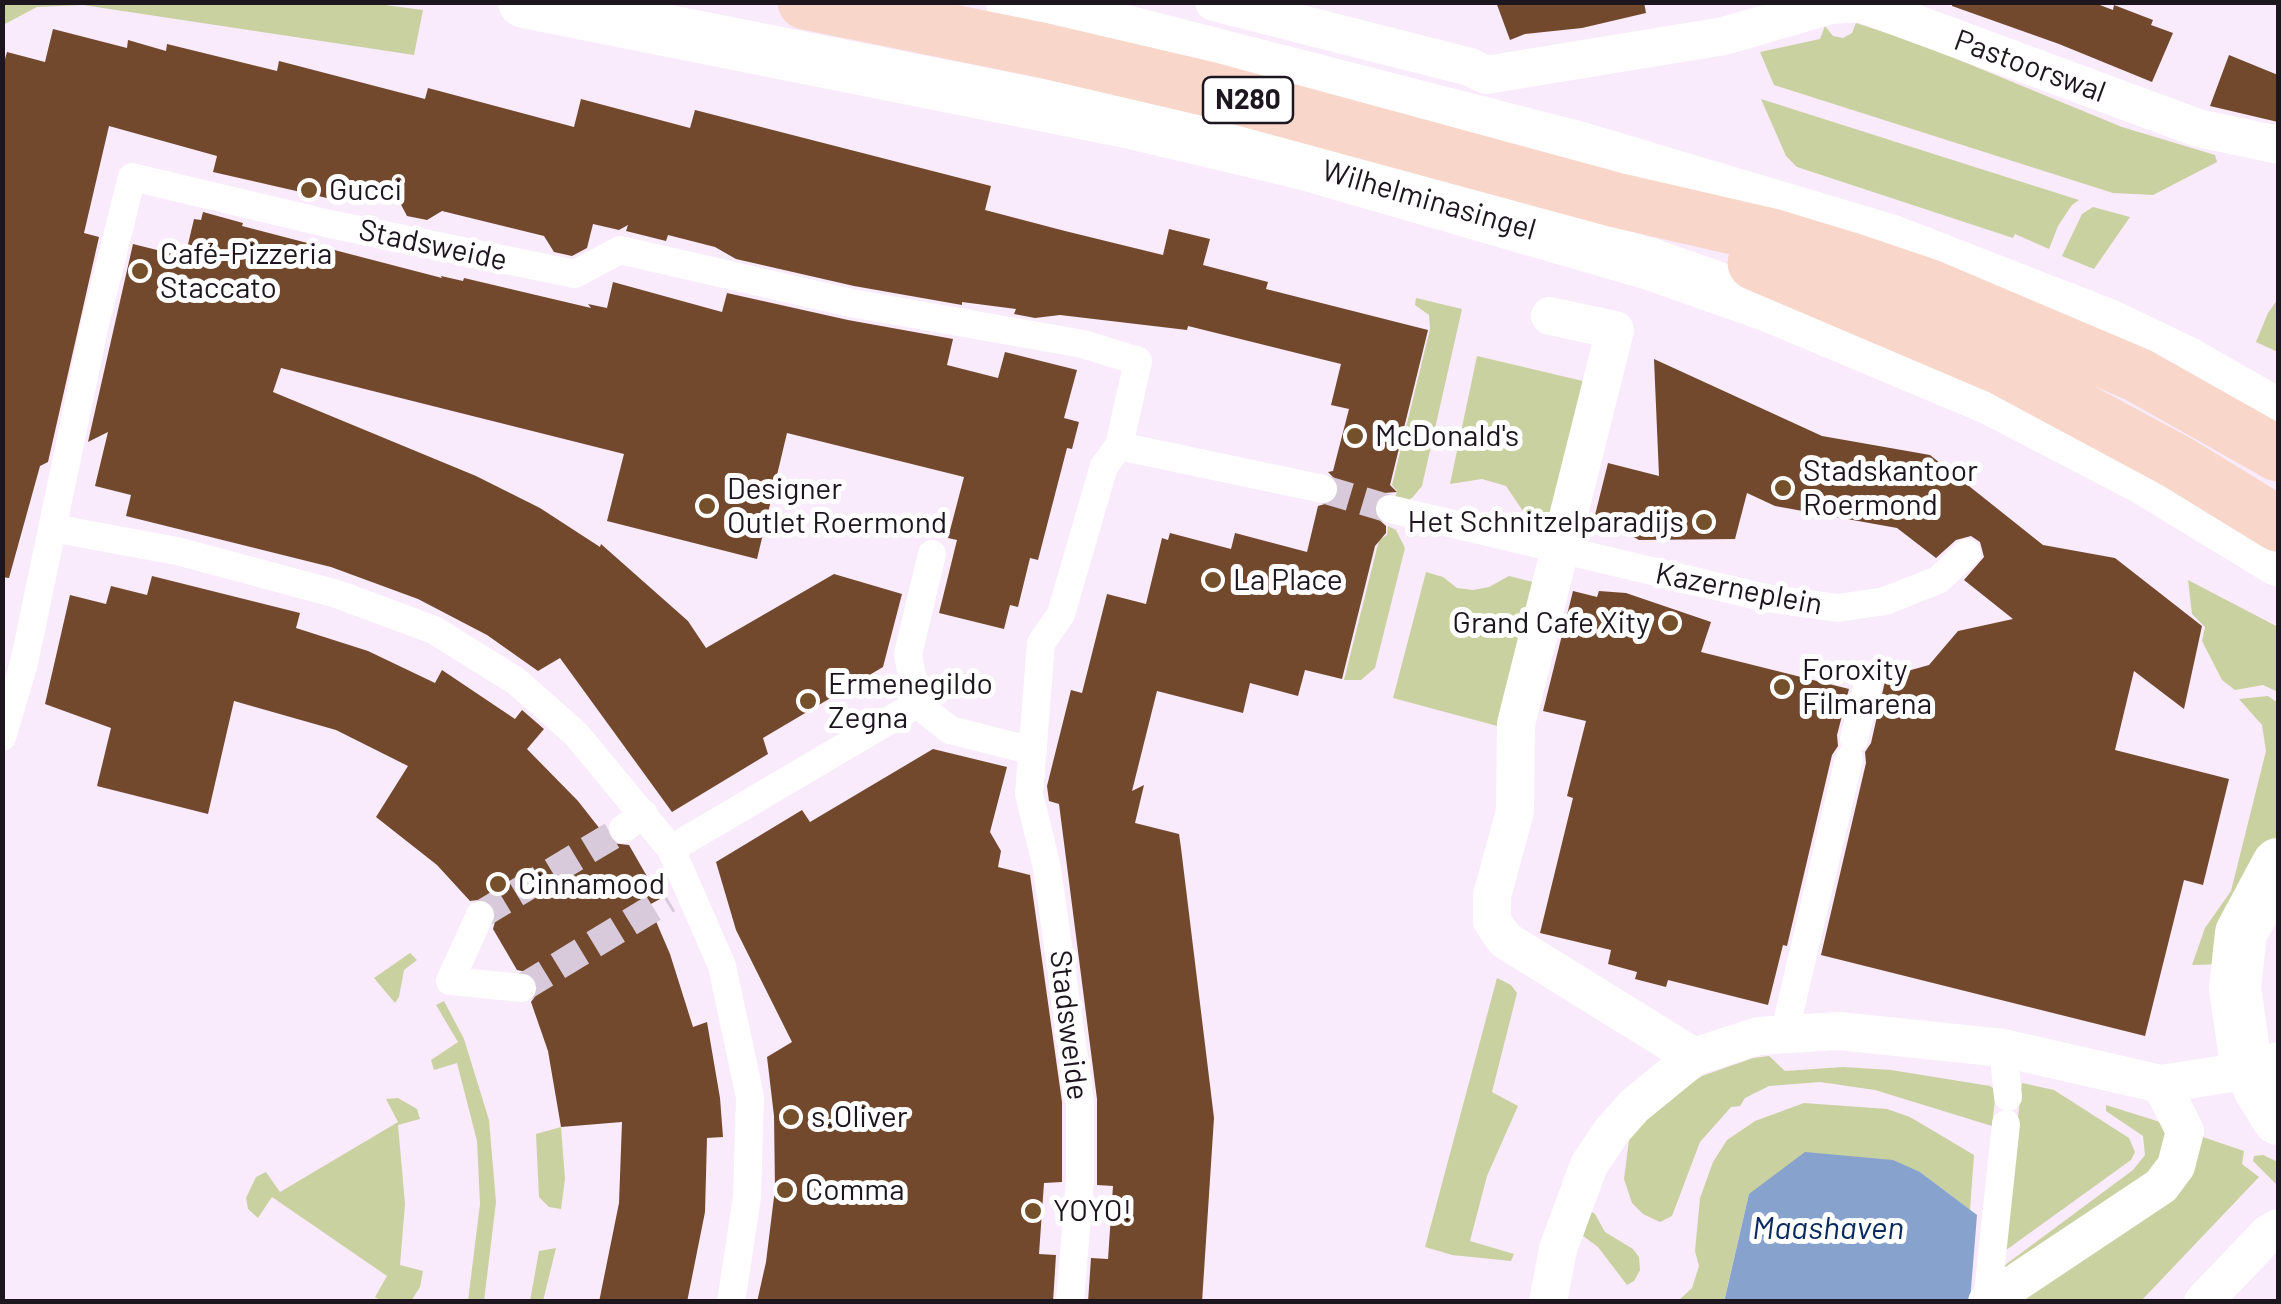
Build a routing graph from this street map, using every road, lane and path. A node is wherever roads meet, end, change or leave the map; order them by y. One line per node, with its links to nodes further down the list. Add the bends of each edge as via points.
1 (524, 2): 20 (main road, Wilhelminasingel / N280, via 1131,123 1420,196 1650,264 1992,398)
2 (805, 2): 8 (main road, Wilhelminasingel / N280, via 1208,90)
3 (1012, 2): 10 (main road, N280, via 1559,142 1892,241 2108,325)
4 (1214, 2): 6 (street, via 1486,75)
5 (1860, 3): 6 (street, Pastoorswal); 7 (street, Pastoorswal, via 2198,128)
6 (1718, 19)
7 (2278, 145)
8 (1616, 200): 12 (main road, Wilhelminasingel / N280, via 1772,236 1928,286 2138,374); 15 (main road, Wilhelminasingel / N280, via 2002,368)
9 (1550, 316): 17 (street, via 1616,330)
10 (2278, 415)
11 (1119, 446): 13 (street); 16 (street, Stadsweide, via 1138,361 1083,344 852,303 620,250 575,274 132,177); 24 (street, Stadsweide, via 1104,466 1060,614 1042,643)
12 (2278, 454)
13 (1323, 489)
14 (1390, 509): 17 (street, Kazerneplein)
15 (2278, 524)
16 (52, 528): 23 (street, Stadsweide); 25 (street, via 177,551 337,594 434,630 516,682 576,734 634,822)
17 (1557, 551): 18 (street, Kazerneplein, via 1838,608 1885,601 1938,580); 31 (street, via 1516,724 1515,811 1492,920 1506,940)
18 (1967, 552)
19 (932, 554): 22 (street, via 908,654)
20 (2278, 560)
21 (1870, 680): 29 (street)
22 (917, 704): 24 (street, via 950,730); 25 (street)
23 (2, 738)
24 (1034, 752): 37 (street, Stadsweide, via 1029,794 1048,868 1080,1101)
25 (671, 848): 36 (street, via 678,890 722,966 750,1097 747,1197)
26 (2278, 864): 32 (main road, via 2247,918 2235,988 2240,1032)
27 (480, 915): 28 (street, via 450,982)
28 (522, 988)
29 (1784, 1034): 30 (street, via 1839,1031); 31 (street)
30 (2002, 1048): 33 (street); 39 (street, via 2007,1110)
31 (1694, 1057): 38 (street, via 1634,1106 1590,1164 1558,1250)
32 (2265, 1065): 33 (street); 34 (main road)
33 (2162, 1084): 39 (street, via 2185,1130 2176,1166 2162,1186)
34 (2278, 1120)
35 (2278, 1228): 40 (street)
36 (731, 1302)
37 (1070, 1302)
38 (1548, 1302)
39 (1987, 1302)
40 (2204, 1302)

